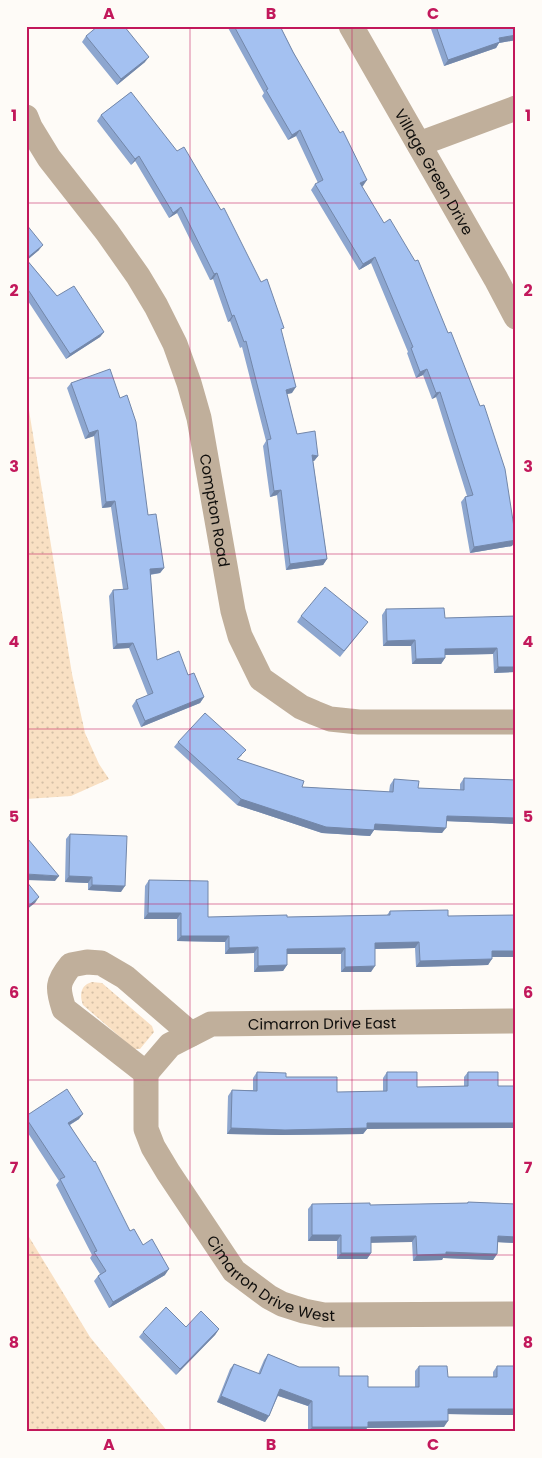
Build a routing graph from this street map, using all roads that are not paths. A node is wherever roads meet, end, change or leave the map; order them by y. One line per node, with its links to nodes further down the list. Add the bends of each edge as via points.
1 (351, 26): 4 (street, Village Green Drive)
2 (516, 108): 4 (street)
3 (26, 117): 6 (street, Compton Road, via 49,158 138,276 174,344 199,418 233,611 240,636 261,679 301,707 330,719 359,722)
4 (419, 144): 5 (street, Village Green Drive)
5 (516, 318)
6 (516, 722)
7 (516, 1021): 8 (street, Cimarron Drive East, via 211,1024)
8 (191, 1034): 9 (street, Cimarron Drive East, via 170,1045); 9 (street, via 125,977 101,963 70,965 61,977 59,992 64,1009)
9 (146, 1073): 10 (street, Cimarron Drive West, via 146,1129 153,1147 234,1271 269,1297 304,1312 324,1315)
10 (516, 1314)

